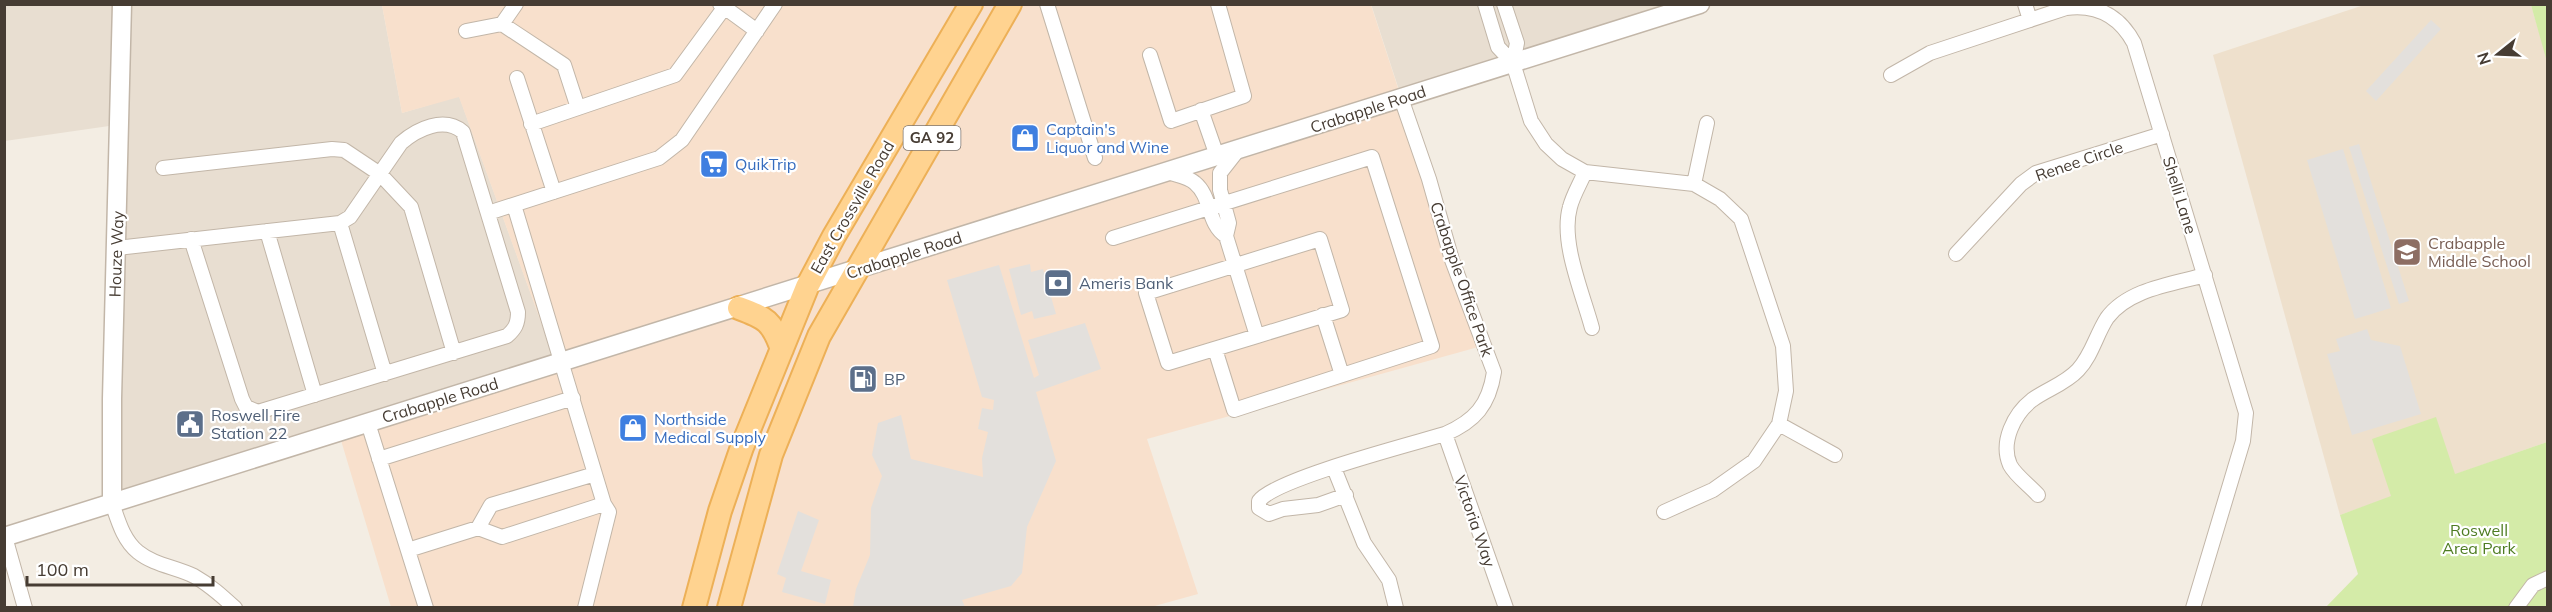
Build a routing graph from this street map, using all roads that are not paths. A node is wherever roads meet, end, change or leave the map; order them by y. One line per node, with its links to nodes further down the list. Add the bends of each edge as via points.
1 (122, 4): 47 (street, Houze Way)
2 (516, 4): 15 (street)
3 (776, 4): 18 (street)
4 (971, 4): 52 (main road, East Crossville Road / GA 92)
5 (1010, 4): 50 (main road, GA 92)
6 (1047, 4): 31 (street)
7 (1218, 4): 25 (street, via 1244,96)
8 (1485, 4): 16 (street)
9 (1504, 4): 13 (street)
10 (1700, 4): 20 (street, Crabapple Road)
11 (2025, 4): 14 (street)
12 (722, 6): 18 (street); 24 (street, via 675,75)
13 (1509, 18): 16 (street); 20 (street, via 1517,43)
14 (2030, 20): 21 (street, Shelli Lane, via 1930,53); 28 (street, Shelli Lane, via 2081,6 2101,10 2118,20 2134,43)
15 (502, 24): 17 (street); 24 (street, via 564,65)
16 (1491, 24): 20 (street, via 1498,46)
17 (466, 31)
18 (757, 31): 37 (street, via 682,140 659,158)
19 (1150, 55): 25 (street, via 1171,120)
20 (1513, 63): 23 (street, Crabapple Road); 34 (street, via 1531,121 1546,144)
21 (1891, 75)
22 (517, 78): 27 (street)
23 (1401, 98): 29 (street, Crabapple Road); 67 (street, Crabapple Office Park, via 1452,260 1494,372 1479,411 1464,425)
24 (578, 108): 27 (street)
25 (1201, 111): 30 (street)
26 (1707, 123): 36 (street)
27 (531, 124): 37 (street)
28 (2162, 134): 48 (street, Renee Circle, via 2036,173); 51 (street, Shelli Lane)
29 (1238, 150): 30 (street, Crabapple Road); 38 (street, via 1220,173)
30 (1217, 156): 33 (street, Crabapple Road)
31 (1095, 158)
32 (164, 168): 35 (street, via 332,149 344,150)
33 (1168, 172): 40 (street, via 1195,182); 50 (street, Crabapple Road)
34 (1585, 172): 36 (street); 55 (street, via 1570,208 1568,230)
35 (380, 174): 41 (street, via 412,133 441,124 458,127 463,132); 42 (street, via 351,218); 59 (street, via 411,207)
36 (1694, 184): 66 (street, via 1720,199 1741,219 1783,346 1786,391)
37 (554, 192): 39 (street)
38 (1224, 203): 40 (street); 44 (street, via 1229,223); 62 (street, via 1372,158 1432,346)
39 (514, 205): 41 (street); 60 (street)
40 (1209, 208): 44 (street, via 1216,229); 45 (street)
41 (488, 213): 59 (street, via 519,321 507,336)
42 (340, 223): 43 (street); 61 (street)
43 (267, 231): 46 (street); 63 (street)
44 (1226, 236): 49 (street)
45 (1113, 238)
46 (190, 239): 47 (street); 63 (street, via 246,407 258,412)
47 (117, 248): 74 (street, Houze Way)
48 (1956, 254)
49 (1235, 265): 54 (street, via 1320,239 1342,310); 56 (street); 58 (street, via 1146,294 1168,363)
50 (855, 271): 52 (street, Crabapple Road); 86 (main road, GA 92, via 819,336 771,455)
51 (2205, 275): 73 (street, via 2121,303 2107,319 2078,370 2022,409 2007,446 2010,465); 89 (street, Shelli Lane, via 2243,400 2246,427)
52 (807, 287): 53 (street, Crabapple Road); 57 (main road, GA 92)
53 (739, 308): 57 (main road, via 767,320); 60 (street, Crabapple Road)
54 (1323, 315): 56 (street); 62 (street)
55 (1592, 328)
56 (1257, 336): 58 (street)
57 (782, 349): 85 (main road, GA 92, via 741,447)
58 (1215, 349): 62 (street, via 1234,410)
59 (454, 353): 61 (street)
60 (563, 362): 64 (street); 65 (street, Crabapple Road)
61 (385, 374): 63 (street)
62 (1342, 375)
63 (315, 395)
64 (573, 398): 69 (street); 71 (street)
65 (368, 423): 69 (street); 74 (street, Crabapple Road)
66 (1779, 424): 68 (street); 76 (street, via 1754,461 1713,489)
67 (1445, 434): 70 (street, Crabapple Office Park); 88 (street, Victoria Way)
68 (1835, 454)
69 (379, 459): 79 (street)
70 (1334, 468): 72 (street); 72 (street, Crabapple Office Park, via 1262,496 1259,508 1269,514 1318,505)
71 (595, 474): 75 (street); 77 (street, via 491,505)
72 (1346, 495): 87 (street, via 1364,543 1389,580)
73 (2038, 495)
74 (112, 503): 78 (street, Crabapple Road); 83 (street, via 122,532 137,551 192,575 214,588)
75 (604, 504): 77 (street, via 502,537); 81 (street, via 609,512)
76 (1664, 512)
77 (478, 528): 79 (street)
78 (5, 537): 82 (street)
79 (408, 550): 84 (street)
80 (2547, 578): 90 (street, via 2533,585)
81 (582, 606)
82 (25, 608)
83 (235, 608)
84 (426, 608)
85 (694, 608)
86 (729, 608)
87 (1396, 608)
88 (1506, 608)
89 (2193, 608)
90 (2516, 608)

